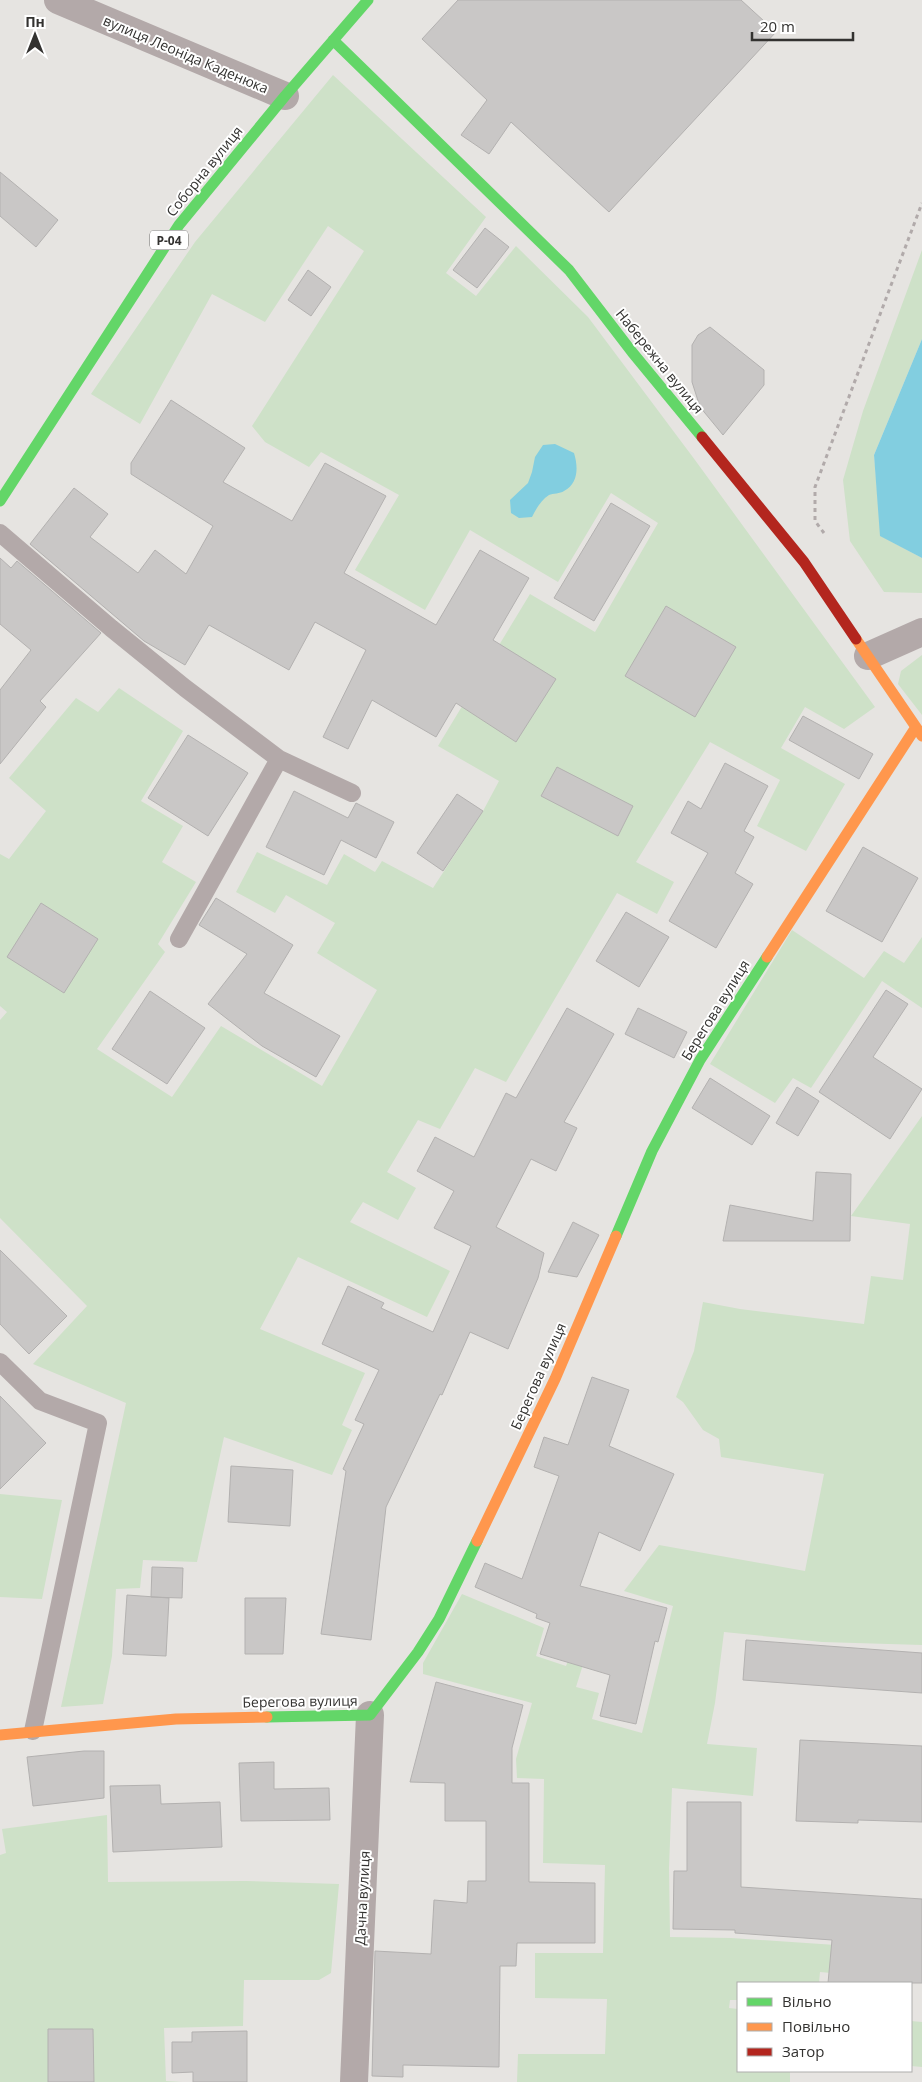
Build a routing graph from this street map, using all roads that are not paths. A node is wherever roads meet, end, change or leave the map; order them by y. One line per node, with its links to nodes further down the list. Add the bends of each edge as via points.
1 (58, 0): 4 (street, вулиця Леоніда Каденюка)
2 (368, 0): 3 (street, Соборна вулиця / Р-04)
3 (333, 40): 4 (street, Соборна вулиця / Р-04); 8 (street, Набережна вулиця, via 570,270 632,352 804,562)
4 (285, 96): 5 (street, Соборна вулиця / Р-04, via 179,226)
5 (0, 501)
6 (0, 533): 10 (lane, via 185,688)
7 (922, 632): 8 (street)
8 (868, 656): 9 (street, Набережна вулиця)
9 (919, 732): 14 (street, Берегова вулиця, via 700,1060 652,1151 555,1379 439,1619)
10 (279, 759): 11 (lane); 12 (lane)
11 (352, 794)
12 (179, 939)
13 (0, 1362): 15 (lane, via 40,1401 98,1423)
14 (370, 1715): 15 (street, Берегова вулиця, via 176,1719); 17 (street, Дачна вулиця)
15 (33, 1731): 16 (street, Берегова вулиця)
16 (0, 1735)
17 (354, 2082)

